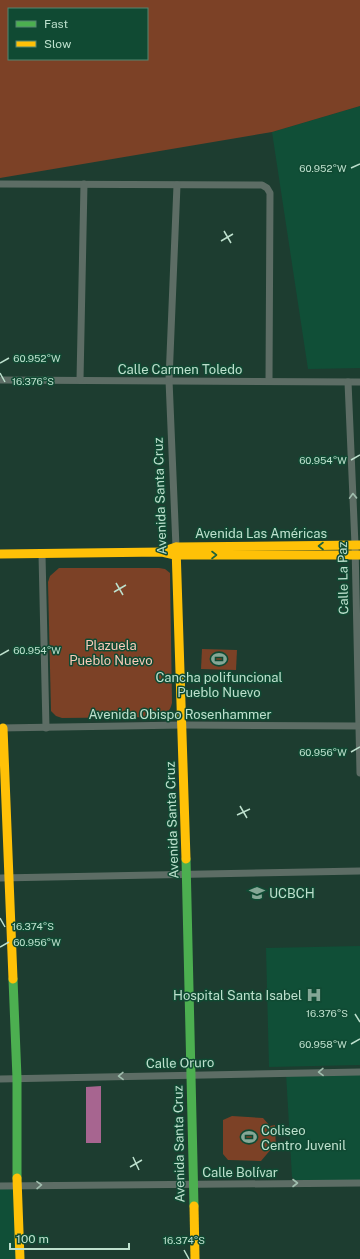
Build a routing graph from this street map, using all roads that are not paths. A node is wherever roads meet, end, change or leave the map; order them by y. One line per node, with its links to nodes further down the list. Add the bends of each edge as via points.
1 (0, 184): 2 (street)
2 (84, 184): 3 (street); 5 (street)
3 (177, 184): 6 (street, Avenida Santa Cruz); 7 (street, via 262,185 270,193)
4 (0, 380): 5 (street, Calle Carmen Toledo)
5 (80, 380): 6 (street, Calle Carmen Toledo)
6 (169, 380): 7 (street, Calle Carmen Toledo); 11 (street, Avenida Santa Cruz)
7 (269, 381): 8 (street, Calle Carmen Toledo)
8 (348, 382): 9 (street, Calle Carmen Toledo); 10 (street, Calle La Paz, one-way to 8)
9 (360, 382)
10 (357, 545): 11 (main road, Avenida Las Américas, one-way to 11); 14 (street, Calle La Paz)
11 (175, 551): 13 (main road, Avenida Las Américas); 14 (main road, Avenida Las Américas, one-way to 14); 15 (main road, Avenida Santa Cruz)
12 (0, 554): 13 (main road, Avenida Las Américas)
13 (42, 555): 18 (street)
14 (357, 555): 16 (street, Calle La Paz)
15 (183, 725): 16 (street, Avenida Obispo Rosenhammer); 18 (street, Avenida Obispo Rosenhammer); 21 (main road, Avenida Santa Cruz)
16 (359, 726): 19 (street, Calle La Paz)
17 (2, 728): 18 (street, Avenida Obispo Rosenhammer); 22 (main road)
18 (46, 728)
19 (360, 773)
20 (360, 871): 21 (street)
21 (187, 875): 22 (street); 24 (main road, Avenida Santa Cruz)
22 (4, 878): 25 (main road)
23 (360, 1072): 24 (street, Calle Oruro, one-way to 24)
24 (191, 1074): 25 (street, Calle Oruro, one-way to 25); 28 (main road, Avenida Santa Cruz)
25 (17, 1078): 26 (street, Calle Oruro); 30 (main road)
26 (0, 1079)
27 (360, 1183): 28 (street, Calle Bolívar, one-way to 27)
28 (193, 1184): 30 (street, Calle Bolívar, one-way to 28); 32 (main road, Avenida Santa Cruz)
29 (0, 1186): 30 (street, Calle Bolívar)
30 (17, 1186): 31 (main road)
31 (20, 1259)
32 (195, 1259)

